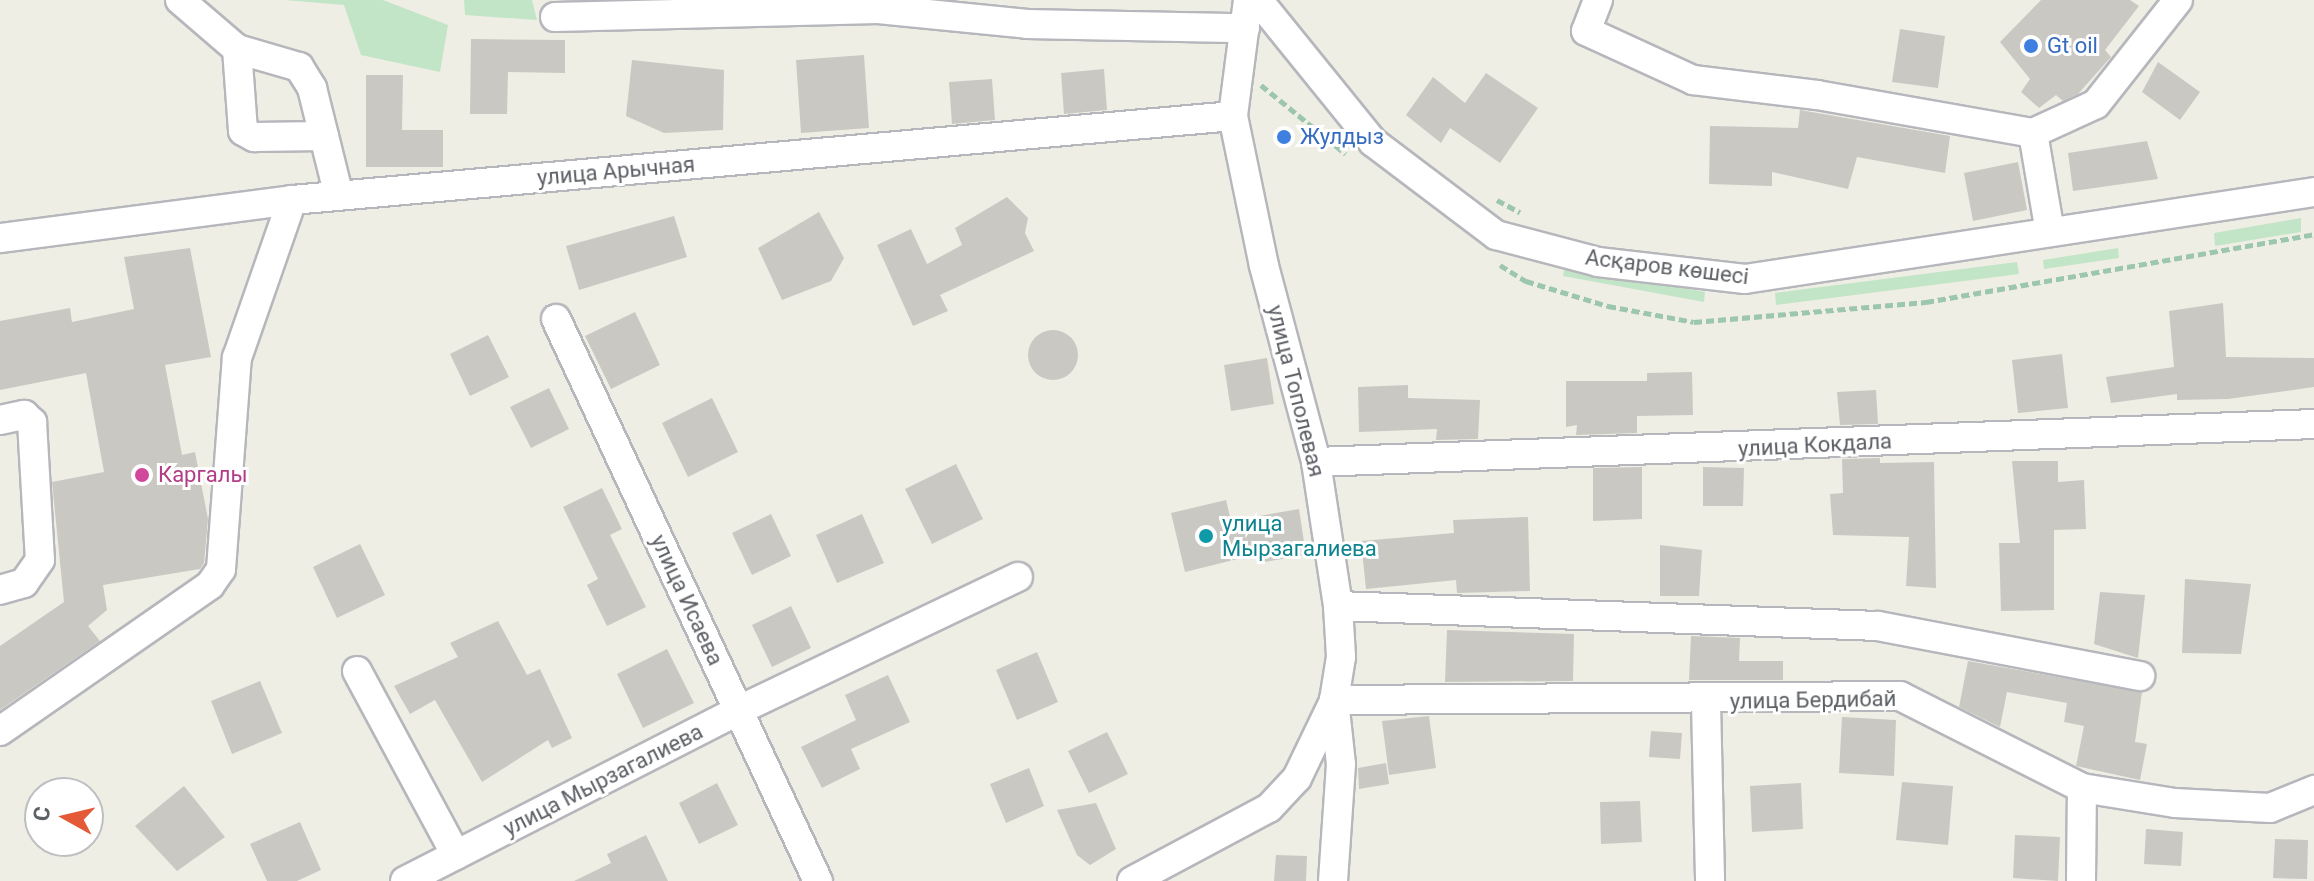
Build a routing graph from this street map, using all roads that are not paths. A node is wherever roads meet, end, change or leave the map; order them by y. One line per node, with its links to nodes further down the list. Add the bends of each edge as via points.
1 (180, 0): 7 (street)
2 (1258, 0): 14 (street, Асқаров көшесі, via 1373,142 1496,235 1598,262 1745,279)
3 (1598, 0): 9 (street, via 1586,31 1693,80 1817,95)
4 (2178, 0): 9 (street, via 2096,104)
5 (1246, 14): 6 (street, via 1027,24 878,9); 8 (street, улица Тополевая)
6 (555, 17)
7 (237, 49): 10 (street, via 299,67 312,88); 10 (street, via 243,131 254,137)
8 (1233, 116): 12 (street, улица Арычная); 19 (street, улица Тополевая, via 1264,266)
9 (2033, 133): 14 (street)
10 (324, 136): 12 (street)
11 (2314, 192): 14 (street, Асқаров көшесі)
12 (339, 196): 13 (street, улица Арычная)
13 (292, 200): 15 (street, улица Арычная); 28 (street, via 237,358 221,569 210,585)
14 (2050, 232)
15 (0, 238)
16 (556, 319): 27 (street, улица Исаева)
17 (0, 420): 21 (street, via 24,415 32,422 40,560 24,583)
18 (2314, 424): 19 (street, улица Кокдала)
19 (1316, 462): 22 (street, улица Тополевая)
20 (1018, 577): 27 (street, улица Мырзагалиева)
21 (0, 590)
22 (1338, 606): 24 (street, via 1878,626); 25 (street, улица Тополевая, via 1341,657)
23 (357, 671): 31 (street)
24 (2140, 676)
25 (1334, 700): 26 (street, улица Бердибай); 34 (street, via 1297,778 1269,808); 35 (street, улица Тополевая, via 1341,764)
26 (1706, 702): 29 (street, улица Бердибай, via 1900,696); 36 (street)
27 (739, 710): 31 (street, улица Мырзагалиева); 33 (street, улица Исаева)
28 (0, 731)
29 (2082, 788): 30 (street, улица Бердибай, via 2175,803 2270,808); 37 (street)
30 (2314, 790)
31 (456, 855): 32 (street, улица Мырзагалиева)
32 (405, 881)
33 (818, 881)
34 (1132, 881)
35 (1333, 881)
36 (1710, 881)
37 (2081, 881)

